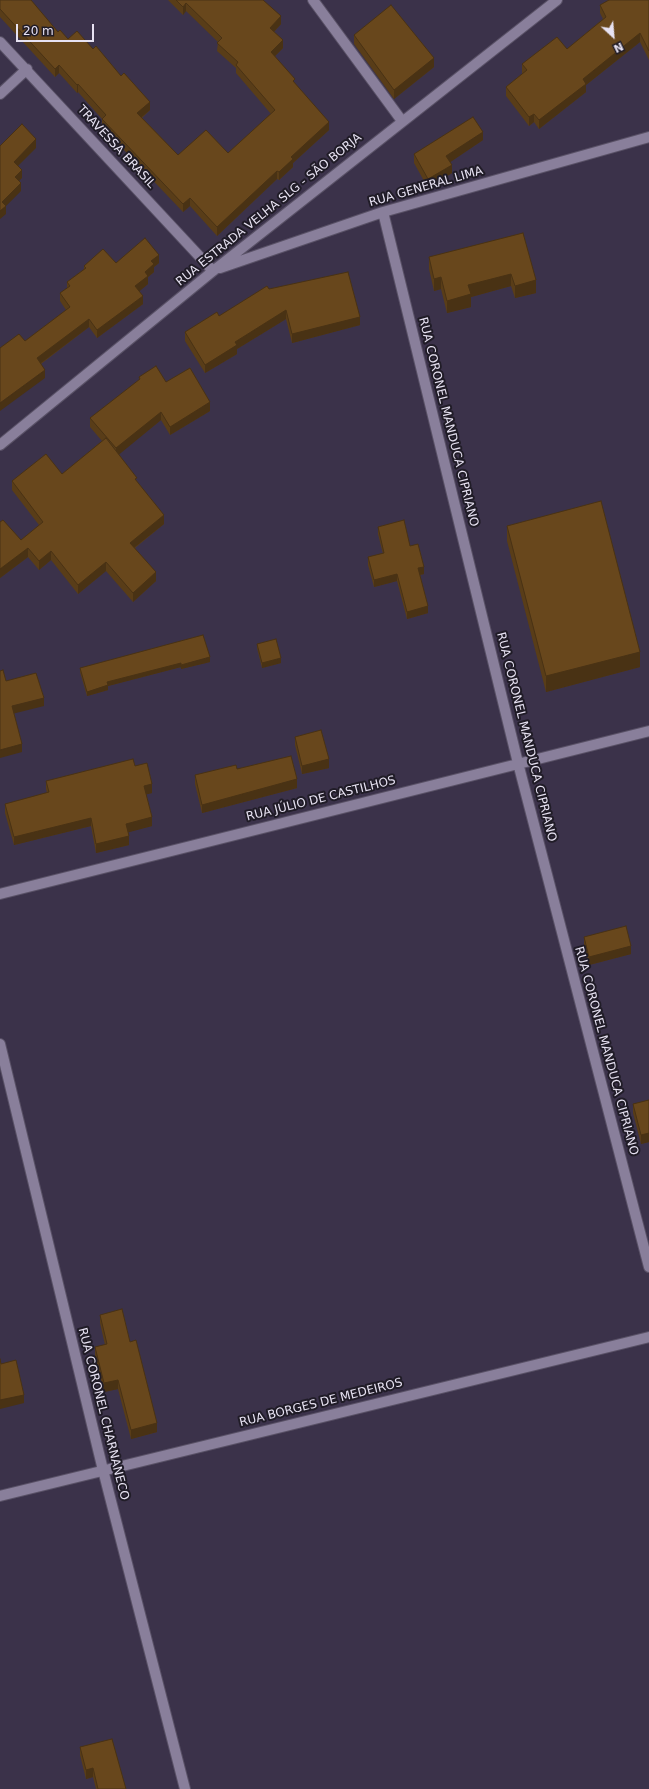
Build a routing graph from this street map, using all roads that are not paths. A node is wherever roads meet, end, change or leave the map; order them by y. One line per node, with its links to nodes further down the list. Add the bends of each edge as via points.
1 (313, 0): 6 (street)
2 (557, 0): 6 (street, RUA ESTRADA VELHA SLG - SÃO BORJA)
3 (0, 42): 4 (street, TRAVESSA BRASIL)
4 (27, 69): 5 (street); 9 (street, TRAVESSA BRASIL)
5 (0, 94)
6 (402, 121): 9 (street, RUA ESTRADA VELHA SLG - SÃO BORJA)
7 (649, 137): 8 (street, RUA GENERAL LIMA)
8 (383, 212): 9 (street, RUA GENERAL LIMA); 12 (street, RUA CORONEL MANDUCA CIPRIANO)
9 (213, 271): 10 (street, RUA ESTRADA VELHA SLG - SÃO BORJA)
10 (0, 445)
11 (649, 730): 12 (street, RUA JÚLIO DE CASTILHOS)
12 (518, 763): 13 (street, RUA JÚLIO DE CASTILHOS); 15 (street, RUA CORONEL MANDUCA CIPRIANO)
13 (0, 894)
14 (0, 1044): 17 (street, RUA CORONEL CHARNANECO)
15 (649, 1267)
16 (649, 1337): 17 (street, RUA BORGES DE MEDEIROS)
17 (103, 1470): 18 (street, RUA BORGES DE MEDEIROS); 19 (street, RUA CORONEL CHARNANECO)
18 (0, 1496)
19 (185, 1789)

